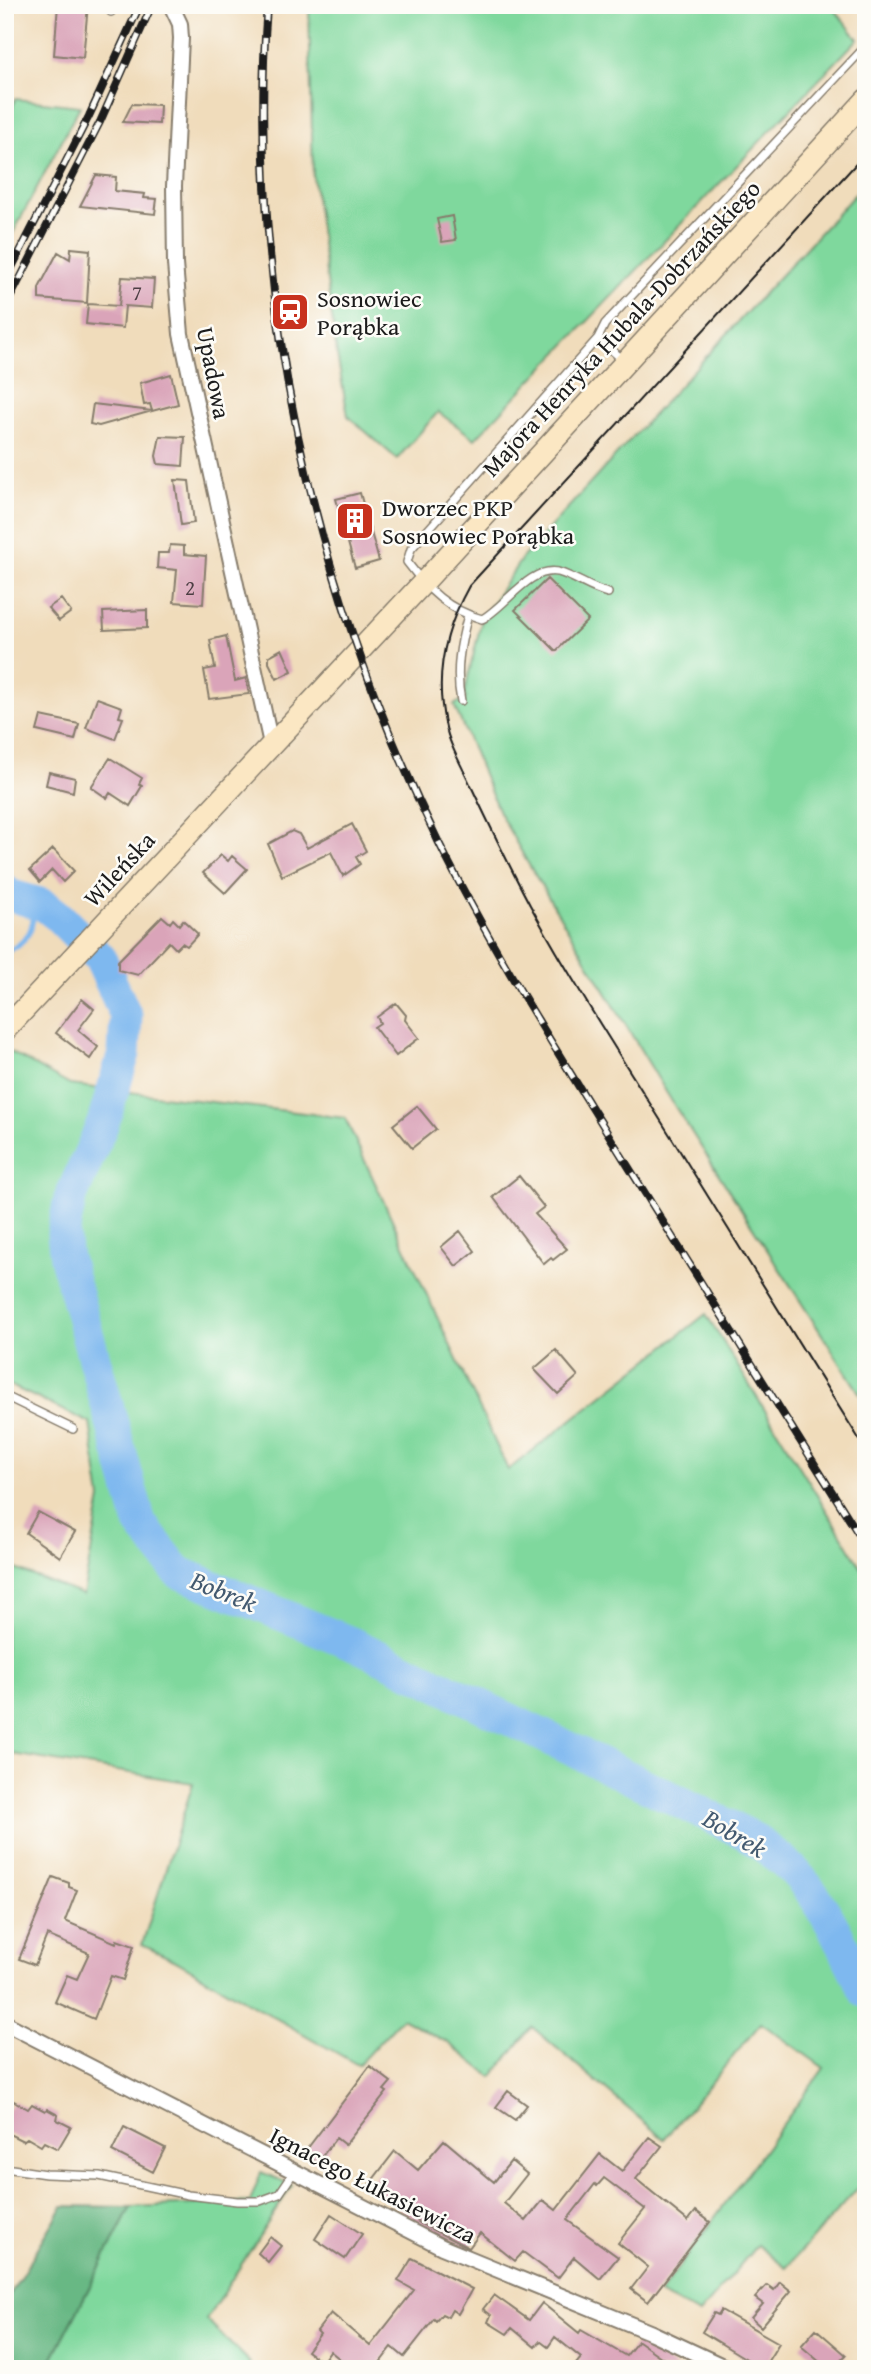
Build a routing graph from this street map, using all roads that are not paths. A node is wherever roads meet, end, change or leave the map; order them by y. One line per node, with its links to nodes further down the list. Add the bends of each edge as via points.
1 (171, 5): 10 (street, Upadowa, via 181,38 174,186 181,334)
2 (866, 46): 4 (lane, via 605,324)
3 (866, 100): 5 (street, Majora Henryka Hubala-Dobrzańskiego)
4 (598, 338): 5 (lane); 6 (lane, via 411,549 407,562)
5 (627, 362): 6 (street, Majora Henryka Hubala-Dobrzańskiego)
6 (423, 583): 8 (lane, via 446,604); 10 (street, Majora Henryka Hubala-Dobrzańskiego)
7 (608, 593): 8 (lane, via 545,571 482,620)
8 (468, 615): 9 (lane, via 458,665)
9 (461, 701)
10 (271, 744): 11 (street, Wileńska)
11 (5, 1031)
12 (5, 1396): 13 (lane)
13 (73, 1429)
14 (5, 2023): 16 (street, Ignacego Łukasiewicza)
15 (5, 2168): 16 (lane, via 99,2176 188,2195 248,2201 279,2194)
16 (294, 2172): 17 (street, Ignacego Łukasiewicza, via 463,2257)
17 (729, 2369)

